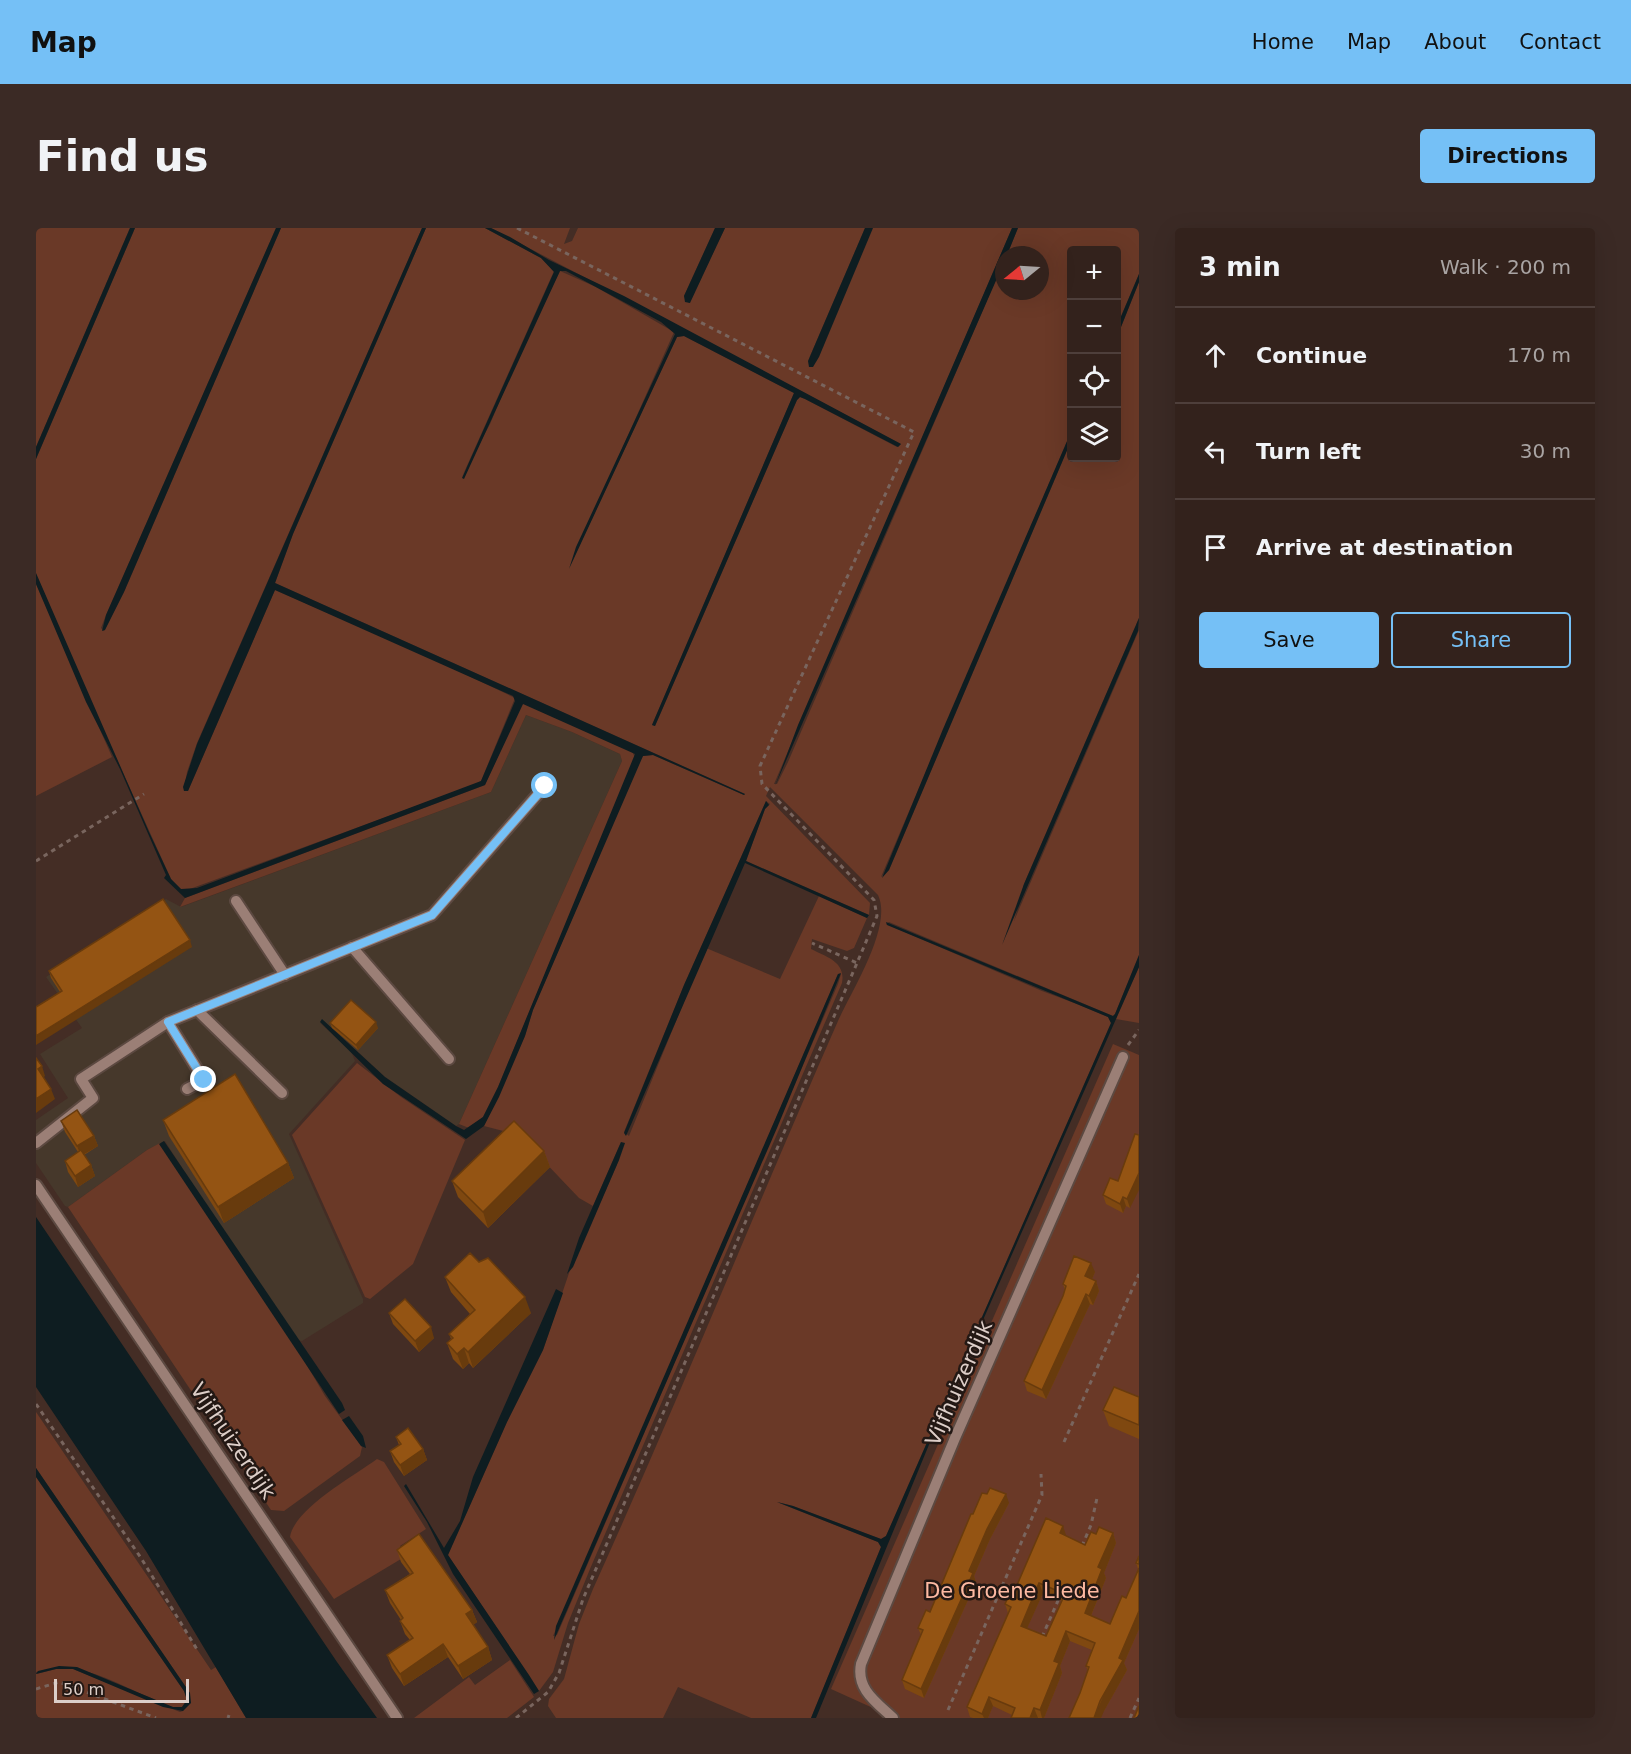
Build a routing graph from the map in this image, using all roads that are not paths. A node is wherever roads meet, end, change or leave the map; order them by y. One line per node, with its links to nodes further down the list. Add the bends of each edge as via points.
1 (545, 786): 3 (street, via 432,915)
2 (236, 901): 4 (street)
3 (352, 947): 4 (street); 8 (street)
4 (285, 975): 5 (street)
5 (197, 1010): 6 (street); 10 (street)
6 (168, 1022): 9 (street, via 204,1080); 11 (street, via 81,1079 93,1098)
7 (1123, 1057): 14 (street, Vijfhuizerdijk, via 955,1438 861,1664 858,1676 865,1691)
8 (449, 1059)
9 (188, 1089)
10 (282, 1093)
11 (36, 1143)
12 (36, 1185): 13 (street, Vijfhuizerdijk)
13 (397, 1718)
14 (893, 1718)

